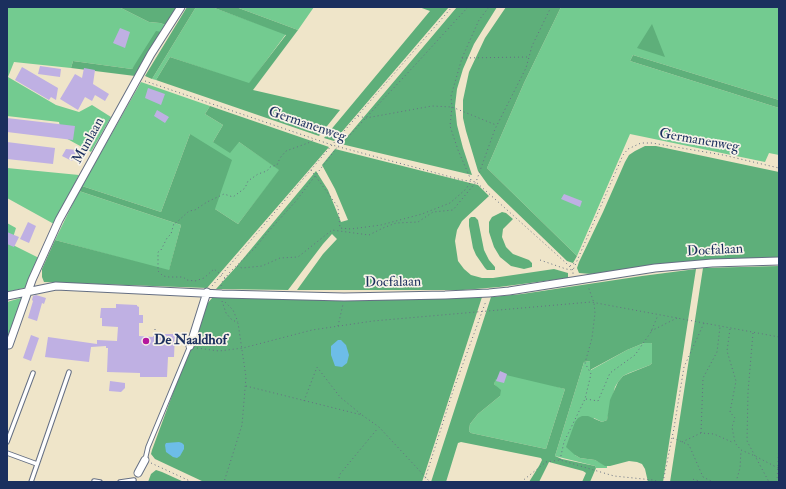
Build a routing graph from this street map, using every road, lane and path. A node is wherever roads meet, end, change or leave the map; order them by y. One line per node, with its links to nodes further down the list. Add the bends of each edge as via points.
1 (181, 7): 8 (street, Munlaan)
2 (452, 7): 10 (path)
3 (468, 7): 11 (path)
4 (489, 7): 7 (path, via 479,20)
5 (551, 7): 6 (path, via 532,46)
6 (530, 57): 7 (path); 12 (path)
7 (462, 58): 9 (path, via 451,96)
8 (138, 79): 13 (path, Germanenweg); 31 (street, Munlaan, via 59,220)
9 (452, 107): 11 (path, via 432,106); 12 (path); 19 (path, via 450,126)
10 (358, 116): 11 (path); 14 (path)
11 (366, 118): 15 (path)
12 (497, 126): 20 (path)
13 (315, 139): 14 (path, Germanenweg); 27 (path, via 286,151 277,165 248,181 245,188 233,197 224,194 189,211 174,223 171,234 158,252 158,271 164,276 183,277 195,281 204,278 214,269)
14 (332, 145): 15 (path, Germanenweg); 17 (path)
15 (338, 146): 18 (path); 19 (path, Germanenweg)
16 (779, 168): 23 (path, Germanenweg, via 652,143 641,143 628,149 623,155)
17 (311, 170): 18 (path); 27 (path)
18 (315, 175): 19 (path, via 338,207 340,228 351,229 381,225 422,214 450,202); 24 (path, via 296,201)
19 (472, 181): 20 (path, Germanenweg)
20 (476, 182): 24 (path, via 454,210 433,212 418,222 396,223 369,235 332,230 298,258 280,258 262,266); 25 (path)
21 (540, 260): 26 (path)
22 (779, 261): 29 (street, Docfalaan, via 662,267)
23 (577, 262): 25 (path); 26 (path, Germanenweg)
24 (237, 266): 28 (path)
25 (570, 266): 26 (path)
26 (573, 270): 30 (path)
27 (221, 276): 28 (path); 32 (path)
28 (225, 279): 35 (path, via 222,282)
29 (586, 279): 30 (street, Docfalaan); 37 (path)
30 (573, 281): 33 (street, Docfalaan)
31 (28, 292): 32 (street, Docfalaan, via 56,286); 34 (street, Docfalaan); 51 (street, Munlaan)
32 (207, 292): 35 (street, Docfalaan); 52 (street)
33 (488, 293): 36 (street, Docfalaan); 38 (path)
34 (7, 296)
35 (221, 296): 36 (street, Docfalaan); 41 (path, via 233,310); 41 (path, via 226,313 231,320)
36 (344, 297): 43 (path)
37 (594, 303): 38 (path); 39 (path); 57 (path, via 592,338 585,363 591,374)
38 (482, 312): 43 (path); 75 (path, via 453,391)
39 (658, 315): 40 (path); 47 (path)
40 (677, 318): 42 (path); 47 (path)
41 (238, 323): 53 (path)
42 (704, 323): 44 (path); 62 (path, via 684,367)
43 (337, 326): 53 (path)
44 (721, 326): 46 (path); 61 (path, via 717,352 703,378)
45 (155, 327): 49 (path)
46 (730, 328): 48 (path); 66 (path, via 727,351 736,381 730,412 735,418 732,427)
47 (651, 332): 57 (path, via 636,355 610,373 598,401)
48 (753, 332): 50 (path); 69 (path, via 747,441)
49 (155, 334)
50 (779, 337)
51 (9, 345)
52 (190, 346): 53 (path, via 219,351); 70 (lane)
53 (243, 348): 56 (path)
54 (69, 372): 72 (lane)
55 (33, 373): 63 (lane)
56 (246, 386): 58 (path); 82 (path, via 242,425)
57 (586, 399): 71 (path, via 564,442)
58 (304, 400): 59 (path); 59 (path, via 317,367 340,398)
59 (362, 415): 60 (path)
60 (379, 427): 75 (path); 83 (path, via 340,474)
61 (701, 433): 64 (path); 66 (path, via 714,434)
62 (672, 438): 64 (path); 88 (path)
63 (7, 442)
64 (682, 442): 91 (path, via 689,445 703,477)
65 (779, 442): 73 (path)
66 (735, 443): 67 (path)
67 (741, 450): 69 (path); 92 (path)
68 (7, 454): 72 (lane)
69 (755, 456): 73 (path); 93 (path)
70 (145, 460): 74 (street); 81 (path)
71 (560, 460): 86 (path, via 546,462); 87 (path, via 614,476)
72 (37, 464): 77 (lane)
73 (778, 468): 94 (path)
74 (138, 473): 76 (lane)
75 (426, 478): 84 (path); 85 (path)
76 (134, 481): 80 (lane)
77 (31, 482)
78 (94, 482): 79 (lane)
79 (100, 482)
80 (120, 482)
81 (192, 482)
82 (224, 482)
83 (338, 482)
84 (424, 482)
85 (430, 482)
86 (521, 482)
87 (659, 482)
88 (662, 482)
89 (690, 482): 90 (path, via 694,479)
90 (701, 482)
91 (712, 482)
92 (736, 482)
93 (769, 482)
94 (777, 482)

